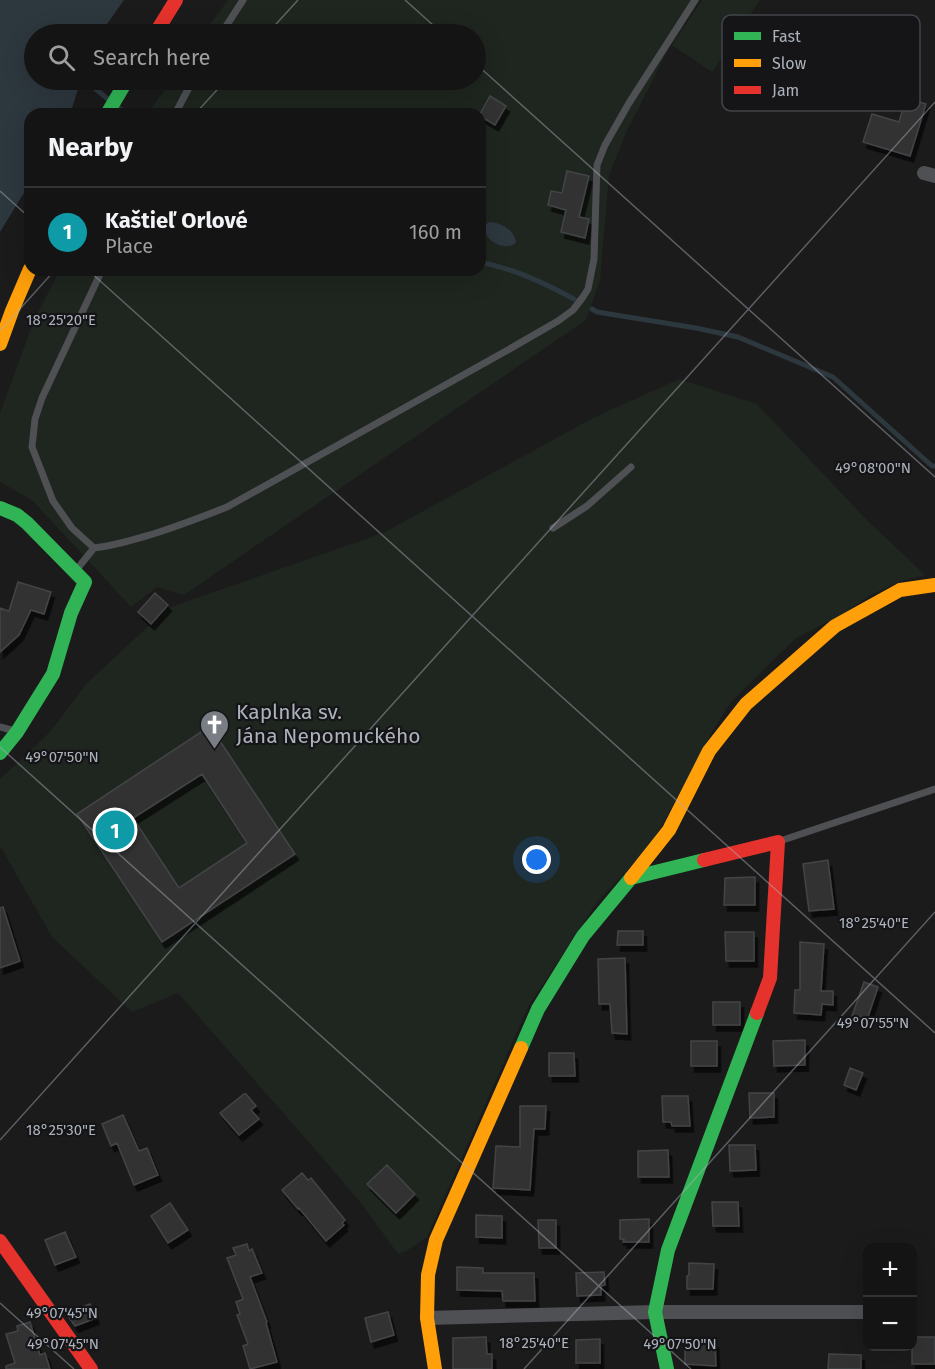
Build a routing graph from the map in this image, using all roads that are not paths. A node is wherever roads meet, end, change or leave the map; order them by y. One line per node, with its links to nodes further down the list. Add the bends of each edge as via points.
1 (176, 0): 4 (street)
2 (243, 0): 5 (lane)
3 (695, 0): 16 (lane, via 629,103 597,165 591,279 573,310 227,507 155,533)
4 (161, 24)
5 (227, 24)
6 (121, 90): 8 (street)
7 (188, 90): 9 (lane)
8 (111, 108)
9 (178, 108)
10 (27, 276): 12 (street)
11 (99, 276): 16 (lane, via 42,398 32,447 53,501 72,528)
12 (0, 344)
13 (631, 467): 15 (lane, via 587,506)
14 (0, 508): 17 (street, via 27,523)
15 (553, 528)
16 (94, 548): 17 (lane)
17 (75, 571): 20 (street, via 85,582 71,613 53,674)
18 (935, 585): 24 (street, via 900,590 835,626 746,704 709,751 669,830)
19 (0, 727): 20 (lane)
20 (16, 732): 21 (street)
21 (0, 753)
22 (935, 789): 23 (lane)
23 (778, 842): 24 (street); 26 (street, via 770,978 668,1250)
24 (632, 878): 28 (street, via 583,936 538,1010 435,1240 428,1275)
25 (0, 1241): 29 (street)
26 (655, 1312): 27 (street); 28 (street); 31 (street)
27 (863, 1312)
28 (427, 1318): 30 (street)
29 (91, 1369)
30 (435, 1369)
31 (667, 1369)

